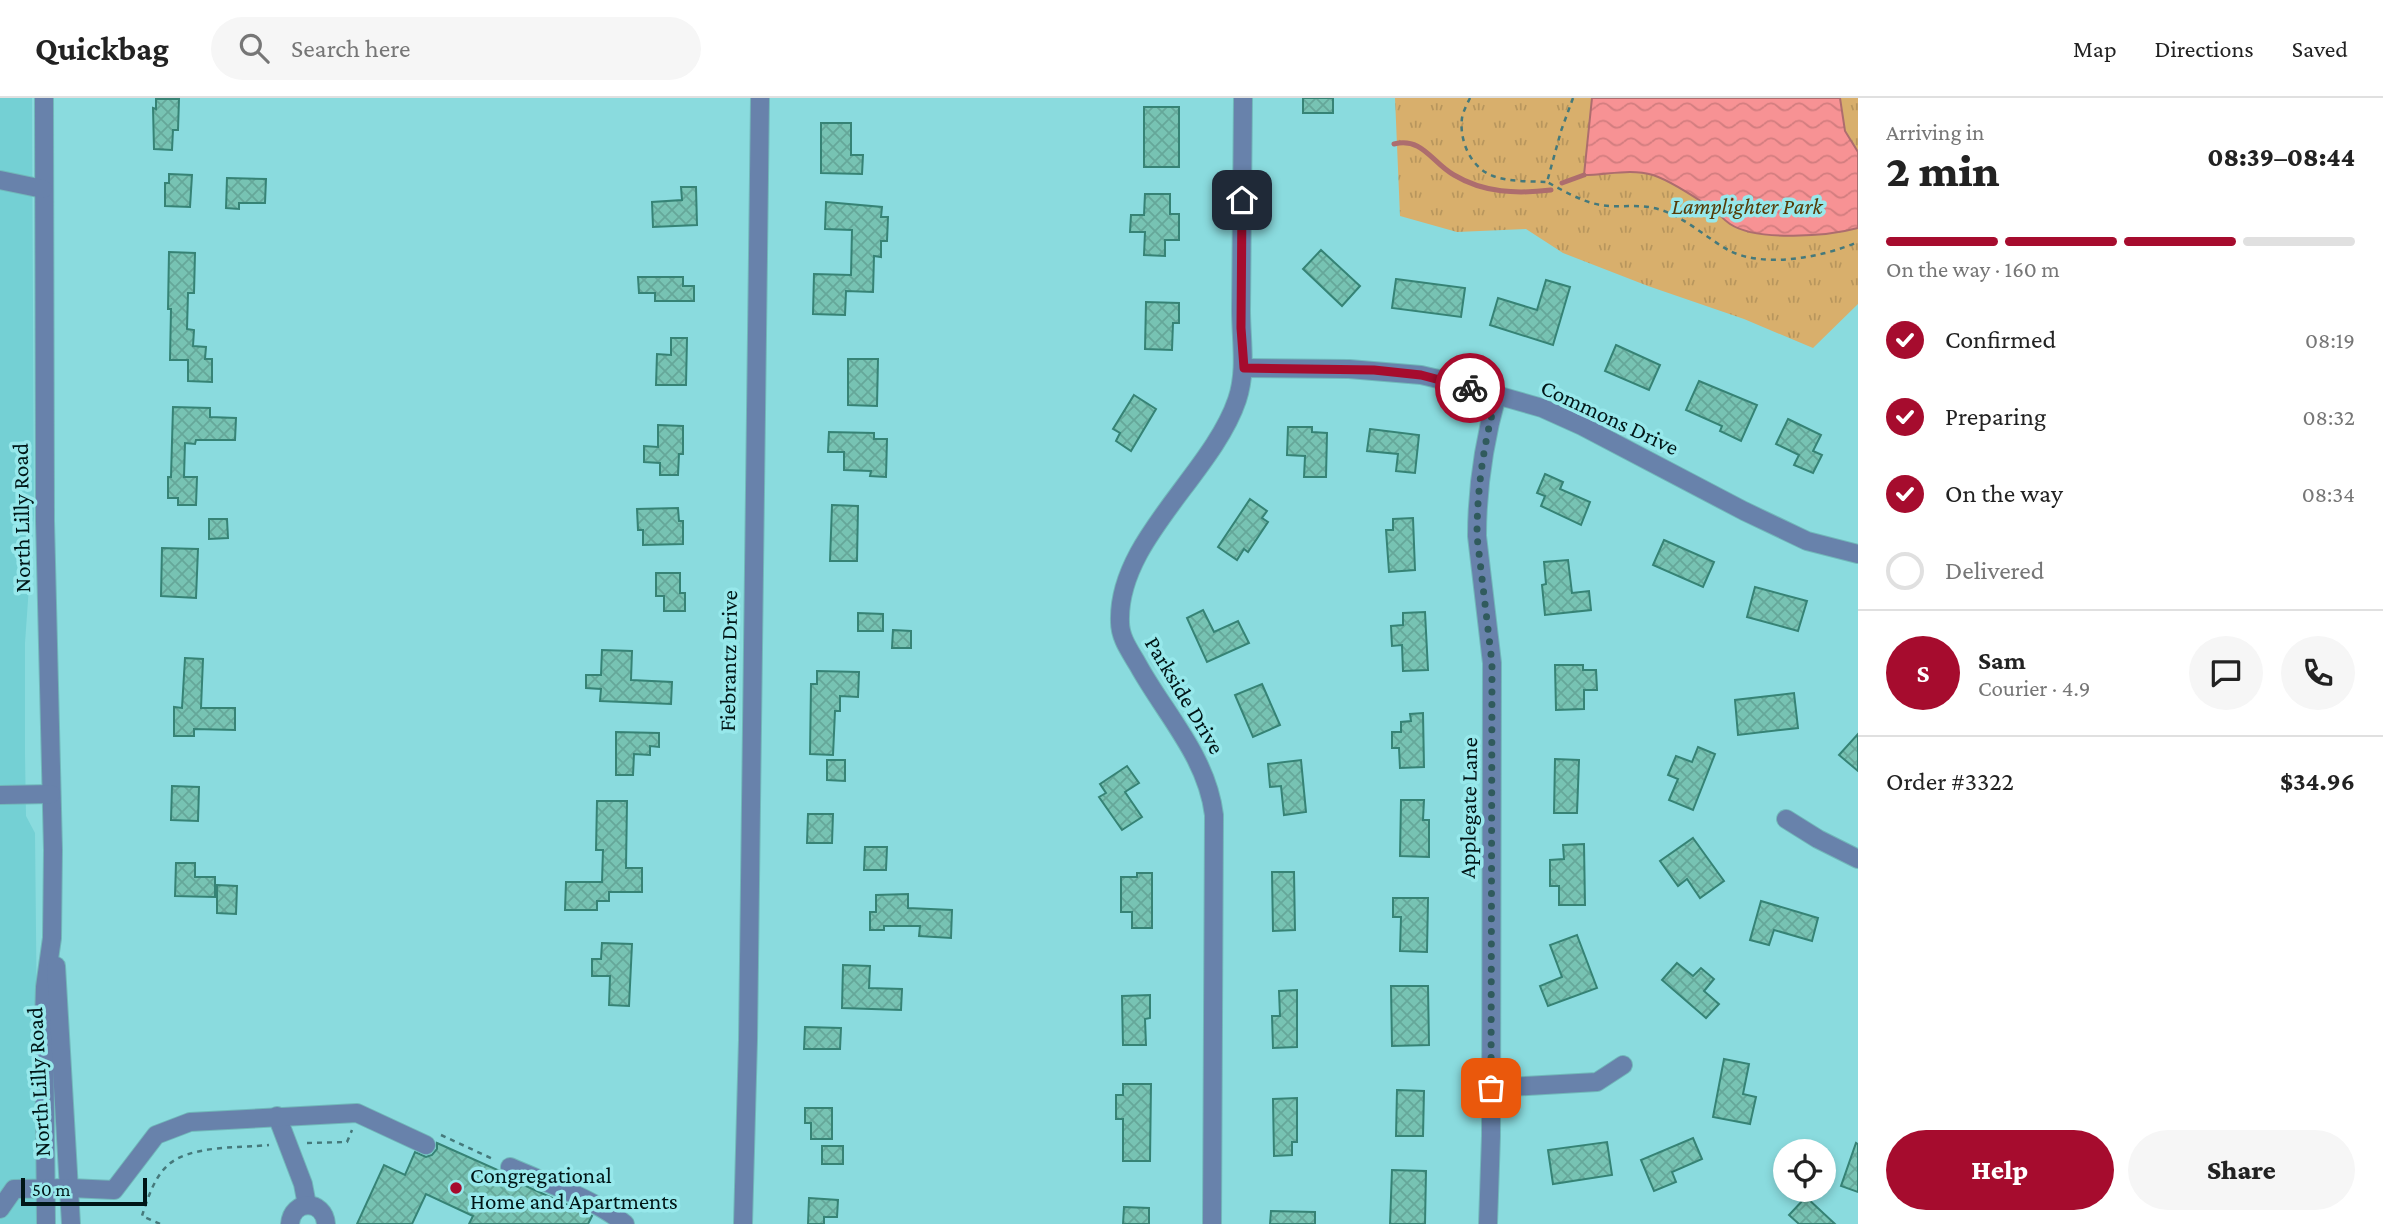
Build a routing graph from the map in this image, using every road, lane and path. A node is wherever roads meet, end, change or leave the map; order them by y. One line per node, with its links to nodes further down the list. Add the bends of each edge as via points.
1 (44, 98): 8 (street, North Lilly Road)
2 (760, 98): 35 (street, Fiebrantz Drive)
3 (1243, 98): 10 (street, Parkside Drive)
4 (1470, 98): 7 (path, via 1462,118 1463,142 1472,161 1491,176)
5 (1573, 98): 7 (path)
6 (0, 180): 8 (street)
7 (1547, 182): 9 (path, via 1602,205 1656,209 1731,251 1758,258 1794,259)
8 (43, 189): 13 (street, North Lilly Road)
9 (1858, 242)
10 (1244, 368): 11 (street, Commons Drive, via 1398,373 1447,380); 36 (street, Parkside Drive, via 1237,401 1215,442 1138,554 1126,579 1120,621 1123,640 1183,734 1211,794)
11 (1497, 395): 12 (street, Commons Drive, via 1582,426 1807,541); 19 (street, Applegate Lane, via 1480,470 1477,515 1492,663)
12 (1858, 554)
13 (51, 794): 14 (street); 17 (street, North Lilly Road)
14 (0, 795)
15 (1786, 819): 16 (street)
16 (1858, 859)
17 (52, 938): 25 (street, North Lilly Road); 26 (street, North Lilly Road, via 44,1018)
18 (1623, 1065): 19 (street, via 1597,1082)
19 (1491, 1088): 37 (street, Applegate Lane)
20 (357, 1114): 21 (street); 22 (path, via 347,1142); 23 (street)
21 (277, 1116): 22 (street); 25 (street, via 190,1122 156,1135 114,1190)
22 (287, 1144): 27 (street); 31 (path, via 199,1152 167,1166 142,1216)
23 (426, 1145): 24 (path, via 434,1131)
24 (510, 1167): 34 (street)
25 (70, 1188): 26 (street); 30 (street, North Lilly Road)
26 (46, 1189): 28 (street, via 13,1189); 29 (street, North Lilly Road)
27 (307, 1205): 32 (street, via 293,1213); 33 (street, via 319,1208)
28 (0, 1209)
29 (46, 1224)
30 (71, 1224)
31 (160, 1224)
32 (290, 1224)
33 (326, 1224)
34 (625, 1224)
35 (743, 1224)
36 (1212, 1224)
37 (1488, 1224)

